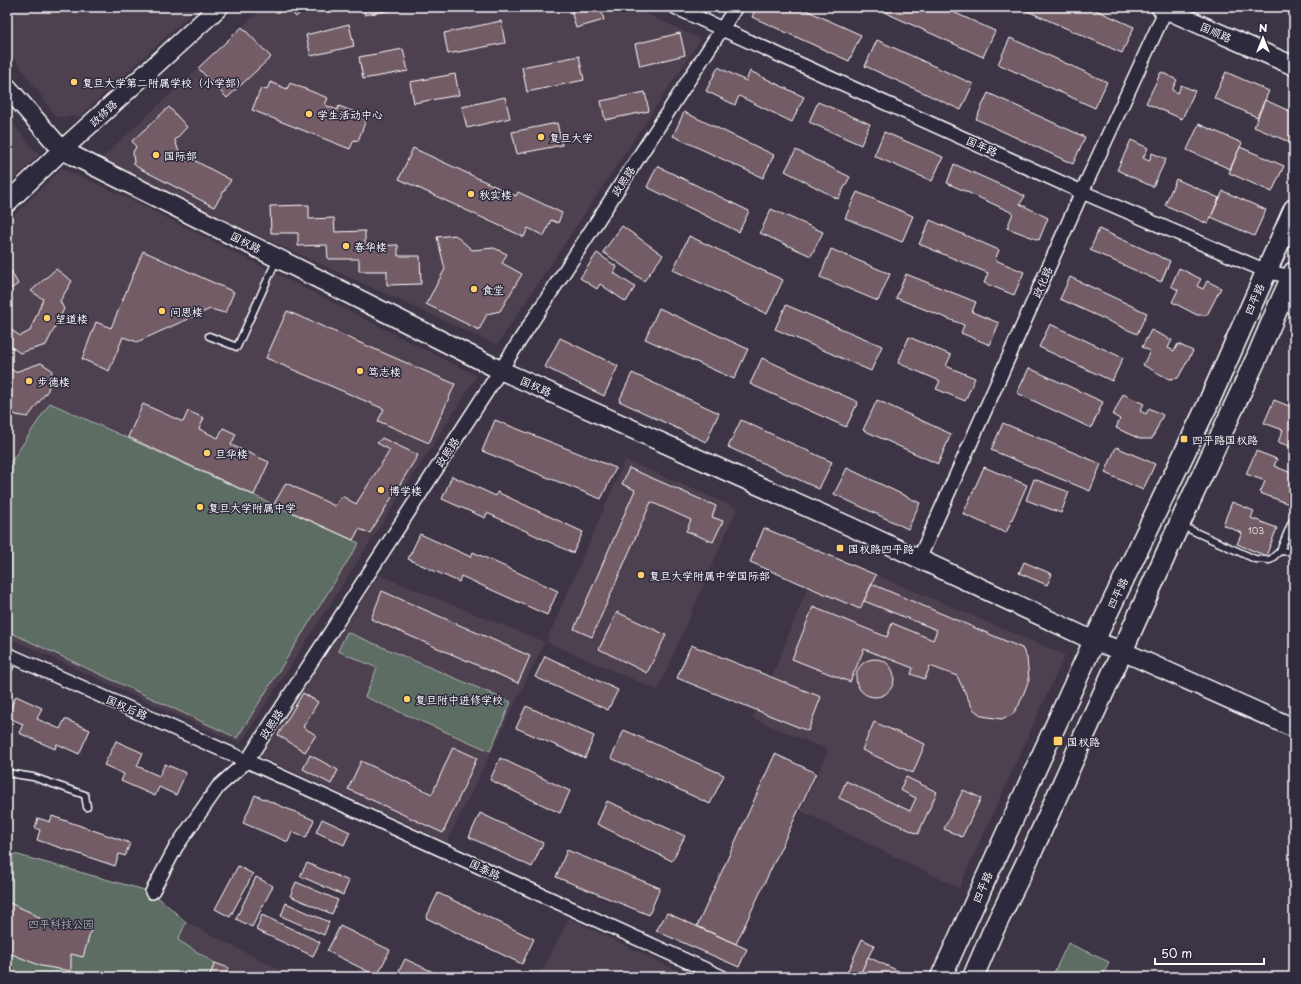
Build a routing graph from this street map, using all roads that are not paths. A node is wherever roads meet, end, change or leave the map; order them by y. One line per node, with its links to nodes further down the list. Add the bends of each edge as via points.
1 (218, 7): 8 (street, 政修路)
2 (675, 7): 5 (street, 国年路)
3 (736, 7): 5 (street, 政熙路)
4 (1164, 8): 6 (street, 国顺路); 9 (street, 政化路)
5 (722, 29): 9 (street, 国年路); 17 (street, 政熙路)
6 (1294, 66)
7 (7, 87): 8 (street, 国权路)
8 (62, 150): 10 (street, 政修路); 12 (street, 国权路)
9 (1082, 192): 13 (street, 国年路); 22 (street, 政化路)
10 (7, 203)
11 (1294, 209): 13 (main road, 四平路)
12 (277, 258): 16 (lane, via 237,347); 17 (street, 国权路)
13 (1266, 271): 14 (street, 国年路); 23 (main road, 四平路, via 1207,406)
14 (1293, 274): 15 (main road)
15 (1286, 308): 19 (main road, via 1257,357)
16 (209, 336)
17 (500, 370): 22 (street, 国权路); 28 (street, 政熙路)
18 (1294, 517): 20 (lane)
19 (1179, 525): 20 (lane, via 1255,559 1270,560); 24 (main road)
20 (1280, 551): 21 (lane)
21 (1294, 552)
22 (919, 559): 23 (street, 国权路)
23 (1094, 641): 24 (street, 国权路); 33 (main road, 四平路)
24 (1122, 651): 27 (street); 34 (main road)
25 (10, 656): 26 (lane); 28 (street, 国权后路)
26 (7, 673)
27 (1294, 728)
28 (247, 761): 31 (street, 政熙路, via 218,787 176,847); 32 (street, 国泰路)
29 (7, 773): 30 (lane, via 33,777 85,795)
30 (88, 808)
31 (152, 892)
32 (722, 977)
33 (941, 977)
34 (973, 977)

